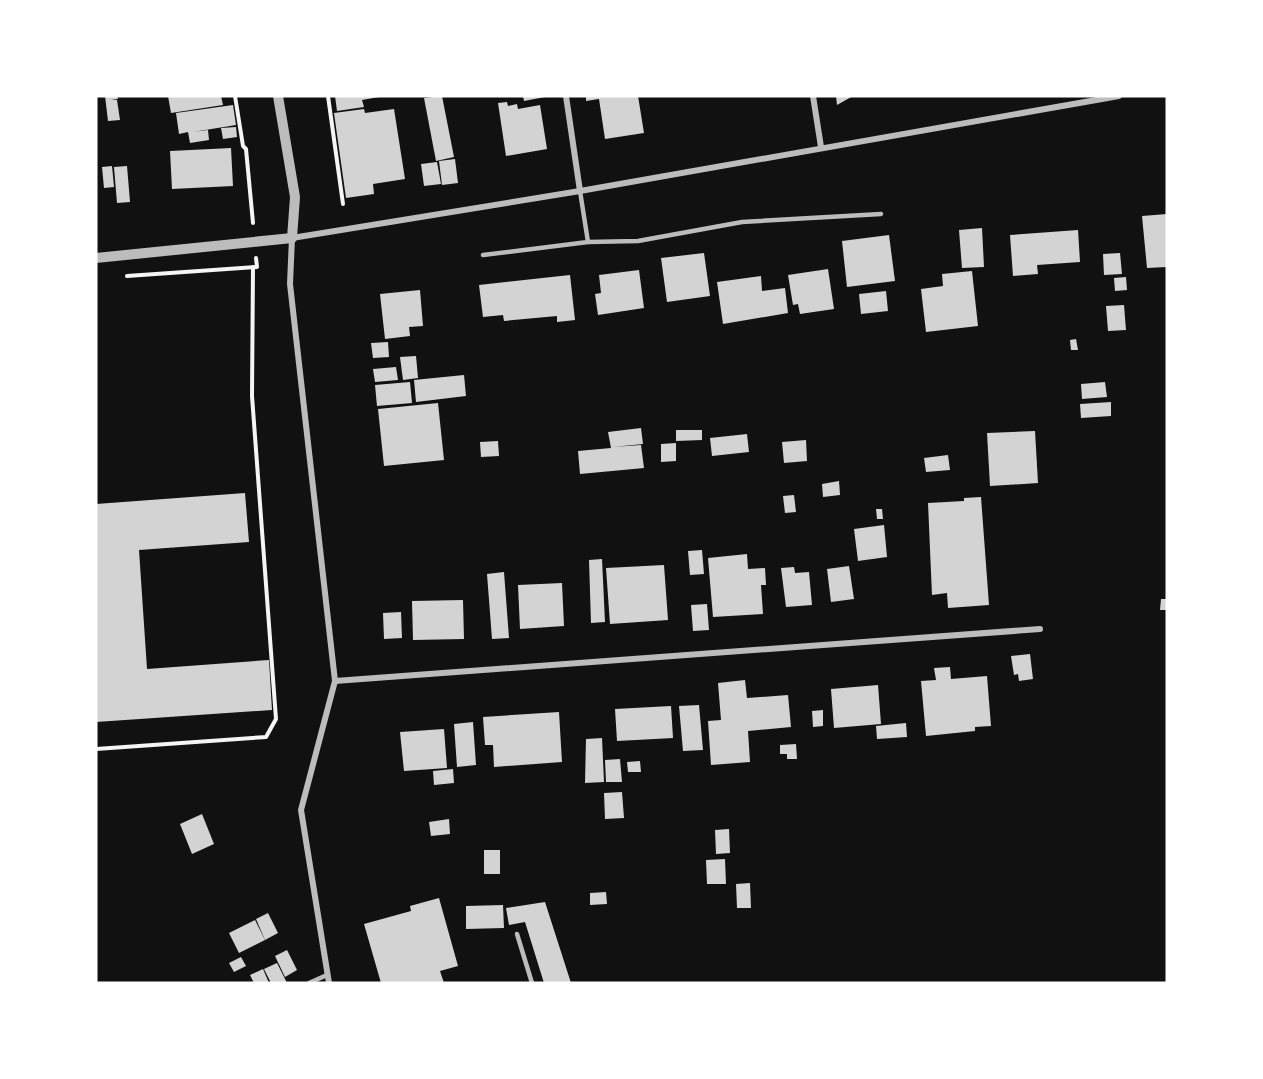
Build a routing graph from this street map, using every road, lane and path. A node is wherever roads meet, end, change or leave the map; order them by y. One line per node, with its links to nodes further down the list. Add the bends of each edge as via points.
1 (235, 96): 14 (path, via 246,149)
2 (278, 96): 12 (street, via 295,197)
3 (328, 96): 10 (path)
4 (566, 96): 9 (street)
5 (813, 96): 8 (street)
6 (1119, 96): 7 (street)
7 (1092, 98): 8 (street)
8 (821, 147): 9 (street)
9 (580, 191): 12 (street); 13 (lane)
10 (343, 204)
11 (881, 214): 13 (lane, via 742,222 638,241)
12 (292, 238): 14 (street); 20 (street, via 290,284)
13 (588, 242): 15 (lane)
14 (255, 243): 16 (street); 17 (path, via 257,267)
15 (483, 255)
16 (96, 258)
17 (253, 267): 18 (path); 21 (path, via 252,396 276,719 266,737)
18 (118, 276)
19 (1040, 629): 20 (street)
20 (335, 681): 23 (street, via 301,810)
21 (96, 749)
22 (517, 934): 26 (lane)
23 (327, 975): 24 (lane); 25 (street)
24 (309, 983)
25 (329, 983)
26 (532, 983)

